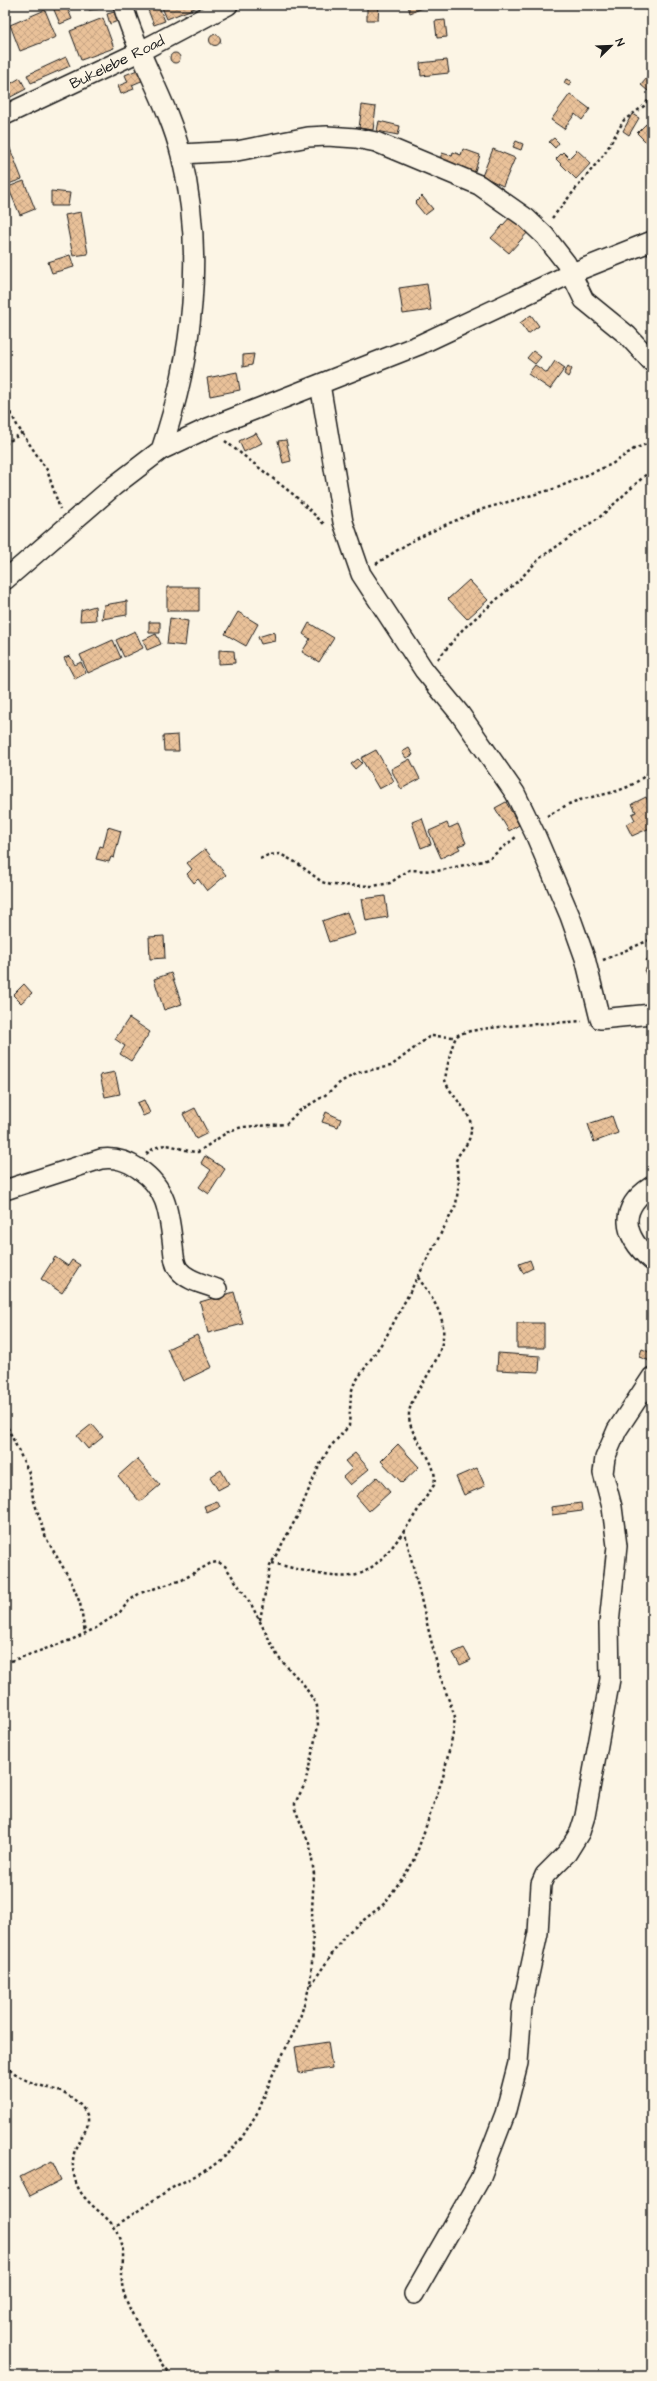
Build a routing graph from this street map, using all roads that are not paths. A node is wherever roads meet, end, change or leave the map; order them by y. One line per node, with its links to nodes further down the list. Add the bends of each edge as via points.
1 (123, 5): 3 (street)
2 (228, 5): 3 (street, Bukelebe Road)
3 (141, 51): 4 (street, Bukelebe Road); 5 (street, via 165,106)
4 (5, 115)
5 (181, 154): 7 (street, via 237,152 285,140 327,136 376,142 479,185 526,218 545,236); 10 (street, via 192,229 193,292 189,334 178,389)
6 (652, 241): 7 (street)
7 (572, 273): 8 (street, via 584,300 627,335); 9 (street, via 419,345)
8 (652, 362)
9 (320, 384): 10 (street, via 208,428); 12 (street, via 339,500 350,545 361,574 426,673 460,714 515,793 570,916 587,966 600,1019)
10 (161, 450): 11 (street, via 114,486)
11 (5, 580)
12 (652, 1014)
13 (652, 1186): 15 (street, via 633,1202 627,1220 633,1238)
14 (5, 1190): 16 (street, via 101,1159 117,1158 133,1165 146,1174 167,1203 174,1257 179,1271 188,1278)
15 (652, 1261)
16 (217, 1288)
17 (652, 1377): 18 (street, via 612,1439 605,1458 603,1473 612,1507 617,1546 609,1624 610,1679 585,1816 580,1832 567,1853 545,1875 541,1884 538,1933 524,1993 518,2063 503,2120 480,2180)
18 (414, 2294)

